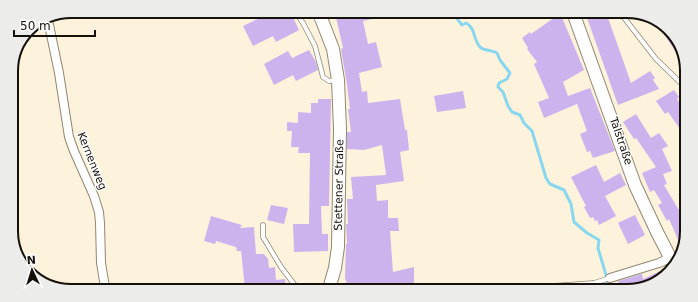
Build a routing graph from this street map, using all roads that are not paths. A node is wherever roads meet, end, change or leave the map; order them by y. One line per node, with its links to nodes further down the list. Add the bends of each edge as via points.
1 (300, 18): 6 (lane, via 315,46 322,77)
2 (322, 18): 6 (street, Stettener Straße, via 333,49)
3 (575, 18): 9 (street, Talstraße, via 636,185)
4 (624, 18): 7 (lane, via 656,59)
5 (49, 23): 12 (street, Kernenweg, via 70,137 99,212)
6 (338, 80): 14 (street, Stettener Straße, via 339,235)
7 (680, 82)
8 (263, 225): 13 (lane, via 263,237)
9 (671, 260)
10 (670, 261): 11 (street)
11 (606, 280): 15 (lane)
12 (104, 284)
13 (294, 284)
14 (330, 284)
15 (580, 284)

